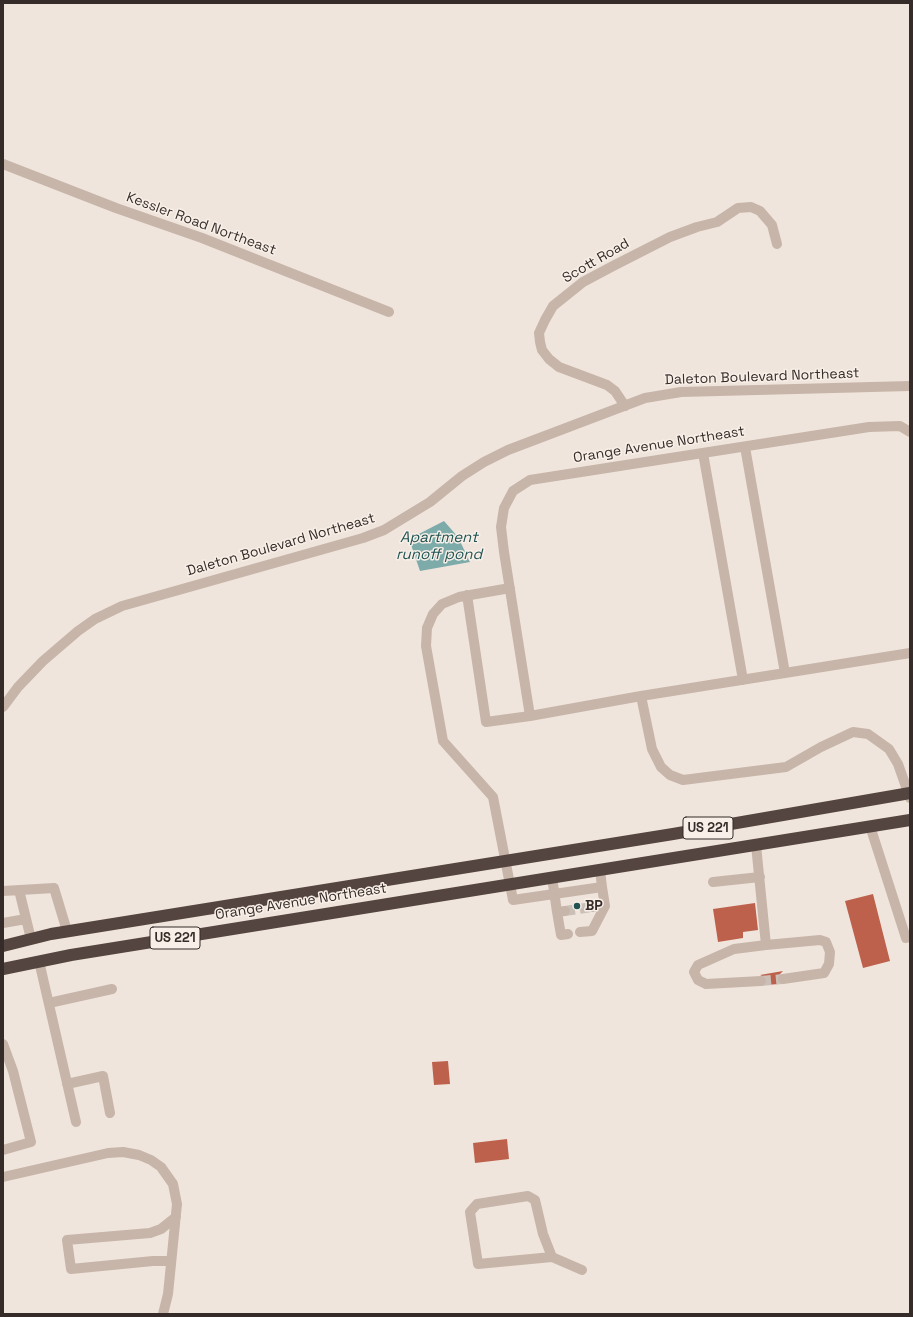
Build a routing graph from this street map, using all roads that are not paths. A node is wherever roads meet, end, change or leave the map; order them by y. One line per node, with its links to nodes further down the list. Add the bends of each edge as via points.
1 (3, 164): 3 (street, Kessler Road Northeast, via 202,238)
2 (777, 244): 5 (street, Scott Road, via 772,225 760,211 751,206 738,208 718,222 670,237 582,282 553,306 540,333 541,346 549,359 559,367 607,385 615,391)
3 (389, 312)
4 (910, 386): 5 (street, Daleton Boulevard Northeast, via 681,392 644,398)
5 (625, 406): 15 (street, Daleton Boulevard Northeast, via 508,450 484,462 430,502 384,530 364,538 122,606 95,619 43,661)
6 (910, 432): 7 (street, Orange Avenue Northeast, via 900,426 869,428)
7 (745, 447): 8 (street, Orange Avenue Northeast); 12 (street)
8 (703, 453): 9 (street, Orange Avenue Northeast, via 530,480 513,491 504,508 501,527); 13 (street)
9 (510, 588): 10 (street); 16 (street, Orange Avenue Northeast)
10 (467, 595): 16 (street, via 486,722); 21 (street, via 442,604 433,614 427,628 426,646 443,741 493,797)
11 (910, 653): 12 (street)
12 (785, 673): 13 (street)
13 (743, 680): 14 (street)
14 (641, 696): 16 (street); 17 (street, Orange Avenue Northeast, via 652,749 661,767 670,775 683,780 786,767 853,732 868,734 889,748)
15 (3, 707)
16 (530, 716)
17 (910, 795): 21 (highway, Orange Avenue Northeast / US 221)
18 (910, 820): 19 (highway, Orange Avenue Northeast / US 221)
19 (870, 826): 20 (highway, Orange Avenue Northeast / US 221); 38 (street, via 906,938)
20 (756, 845): 22 (highway, Orange Avenue Northeast / US 221); 24 (street)
21 (505, 860): 26 (street); 35 (highway, Orange Avenue Northeast / US 221)
22 (600, 870): 23 (highway, Orange Avenue Northeast / US 221); 27 (street)
23 (552, 877): 26 (highway, Orange Avenue Northeast / US 221); 30 (street)
24 (760, 877): 25 (street); 40 (street)
25 (713, 882)
26 (510, 884): 30 (street, via 513,900); 42 (highway, Orange Avenue Northeast / US 221)
27 (602, 887): 30 (street); 31 (street)
28 (19, 890): 29 (street); 33 (street); 35 (street, via 54,888)
29 (3, 891)
30 (554, 894): 37 (street, via 561,911 561,935)
31 (605, 906): 32 (street); 36 (street, via 592,931)
32 (592, 907)
33 (26, 919): 34 (street); 39 (street)
34 (3, 923)
35 (67, 932): 39 (highway, Orange Avenue Northeast / US 221)
36 (580, 932)
37 (568, 934)
38 (910, 937)
39 (30, 939): 41 (highway, Orange Avenue Northeast / US 221)
40 (766, 945): 44 (street, via 820,940 826,942 830,952 830,964 824,973); 45 (street, via 734,949 698,965 694,972 698,980 706,984)
41 (3, 946)
42 (39, 961): 43 (highway, Orange Avenue Northeast / US 221); 47 (street)
43 (3, 969)
44 (784, 979)
45 (761, 981)
46 (112, 990): 47 (street)
47 (49, 1003): 51 (street)
48 (3, 1044): 49 (street)
49 (13, 1071): 50 (street); 54 (street, via 31,1142)
50 (3, 1074)
51 (67, 1084): 52 (street, via 103,1076); 53 (street)
52 (110, 1113)
53 (76, 1122)
54 (3, 1150)
55 (3, 1177): 56 (street, via 108,1153 139,1155 161,1167 173,1184)
56 (176, 1217): 58 (street); 58 (street, via 162,1229 150,1233 68,1240 71,1269)
57 (552, 1258): 57 (street, via 478,1264 470,1212 477,1204 528,1196 535,1200); 59 (street)
58 (171, 1261): 60 (street)
59 (582, 1270)
60 (163, 1314)

